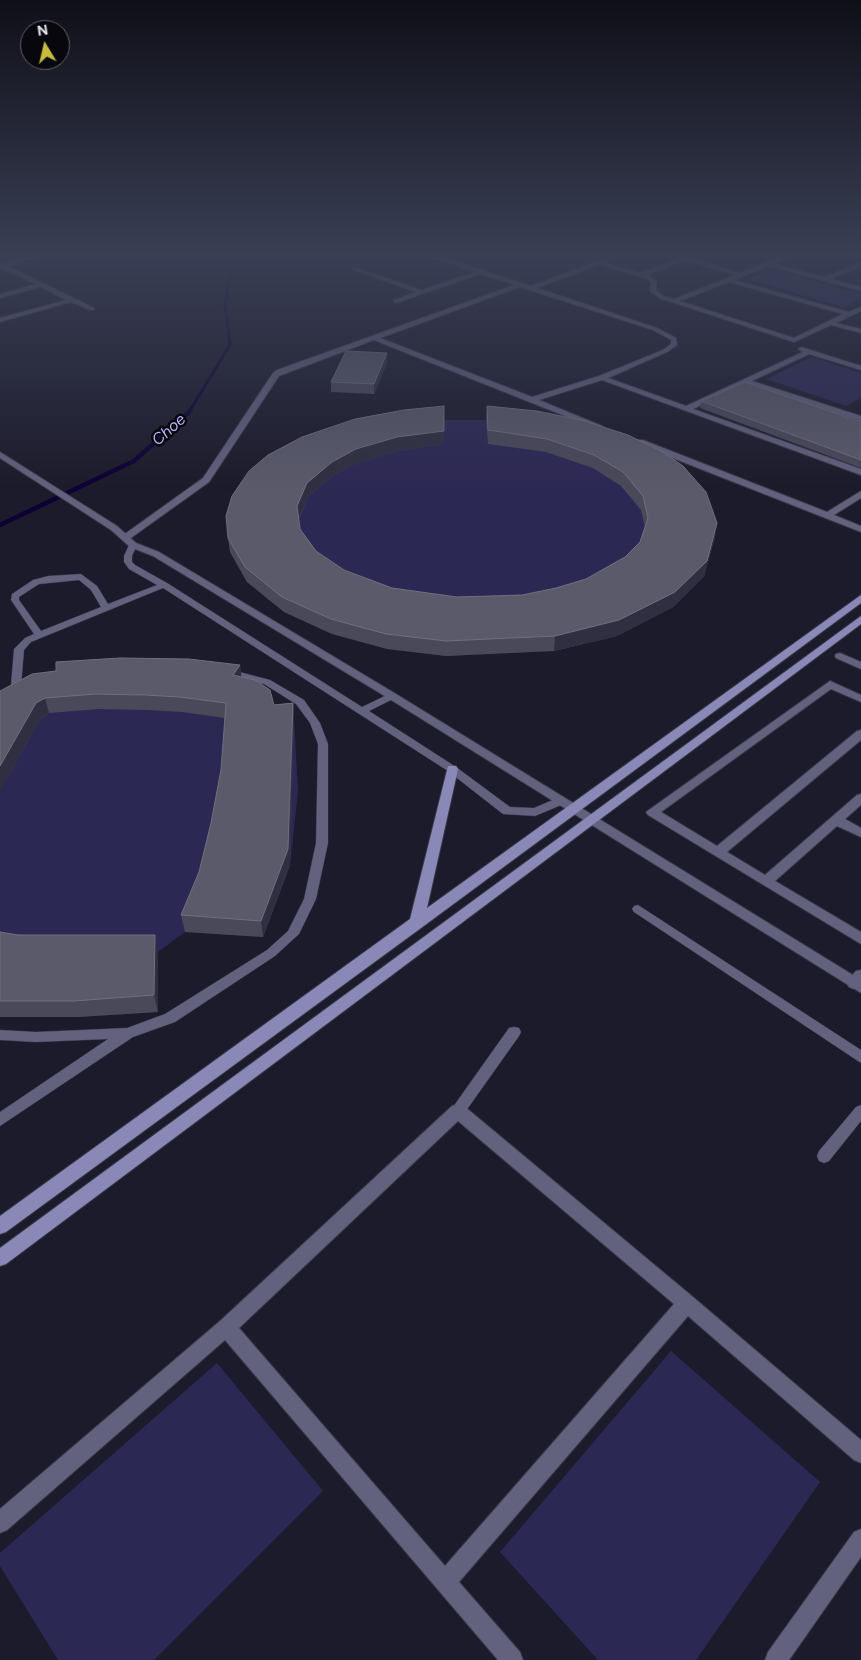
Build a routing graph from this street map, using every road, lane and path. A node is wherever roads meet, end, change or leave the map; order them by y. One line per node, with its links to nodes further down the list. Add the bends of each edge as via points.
1 (379, 334): 5 (street)
2 (669, 334): 9 (street, via 674,339 674,345 665,351)
3 (777, 334): 6 (street)
4 (806, 334): 6 (street)
5 (372, 337): 11 (street); 23 (street, via 276,376 206,480)
6 (794, 340): 7 (street, via 796,346)
7 (808, 352): 8 (street); 10 (street)
8 (861, 368)
9 (602, 378): 11 (street); 13 (street)
10 (746, 381): 13 (street); 14 (street)
11 (532, 400): 16 (street)
12 (861, 408): 14 (street)
13 (686, 409): 19 (street)
14 (849, 415): 15 (street)
15 (861, 419)
16 (606, 429)
17 (633, 440): 21 (street)
18 (0, 454): 23 (street)
19 (861, 472)
20 (861, 494): 21 (street)
21 (827, 516): 22 (street)
22 (861, 529)
23 (129, 541): 24 (lane, via 128,562); 33 (street, via 156,554)
24 (164, 585): 26 (lane); 35 (lane)
25 (861, 598): 40 (main road)
26 (106, 608): 28 (lane); 28 (lane, via 94,588 81,577 36,582 18,593 15,600)
27 (861, 619): 41 (main road)
28 (39, 635): 32 (lane, via 19,649 13,688)
29 (840, 656): 30 (street)
30 (861, 666)
31 (216, 670): 51 (lane, via 267,682 300,702 315,723 323,744 324,809 322,844 310,899 293,934 271,953 170,1018)
32 (32, 678)
33 (392, 696): 35 (lane); 39 (street)
34 (861, 699): 44 (street, via 830,684 652,812)
35 (361, 711): 37 (lane)
36 (861, 734): 44 (street)
37 (452, 770): 39 (lane, via 507,810 535,812); 47 (main road)
38 (861, 798): 42 (street)
39 (562, 800): 40 (street)
40 (575, 808): 41 (street); 47 (main road)
41 (591, 819): 49 (street); 59 (main road)
42 (836, 820): 43 (street); 45 (street)
43 (861, 834)
44 (718, 852): 45 (street)
45 (766, 881): 48 (street)
46 (638, 909): 53 (lane)
47 (416, 924): 58 (main road)
48 (861, 939)
49 (859, 982)
50 (514, 1032): 54 (lane)
51 (128, 1033): 52 (lane, via 36,1037); 56 (lane)
52 (0, 1035)
53 (861, 1057)
54 (458, 1110): 60 (street); 61 (street)
55 (861, 1111): 57 (lane)
56 (0, 1120)
57 (824, 1156)
58 (0, 1226)
59 (0, 1258)
60 (687, 1303): 62 (street); 65 (street)
61 (226, 1327): 63 (street); 65 (street)
62 (861, 1453)
63 (0, 1523)
64 (861, 1539): 67 (street)
65 (445, 1583): 66 (street)
66 (512, 1660)
67 (776, 1660)

